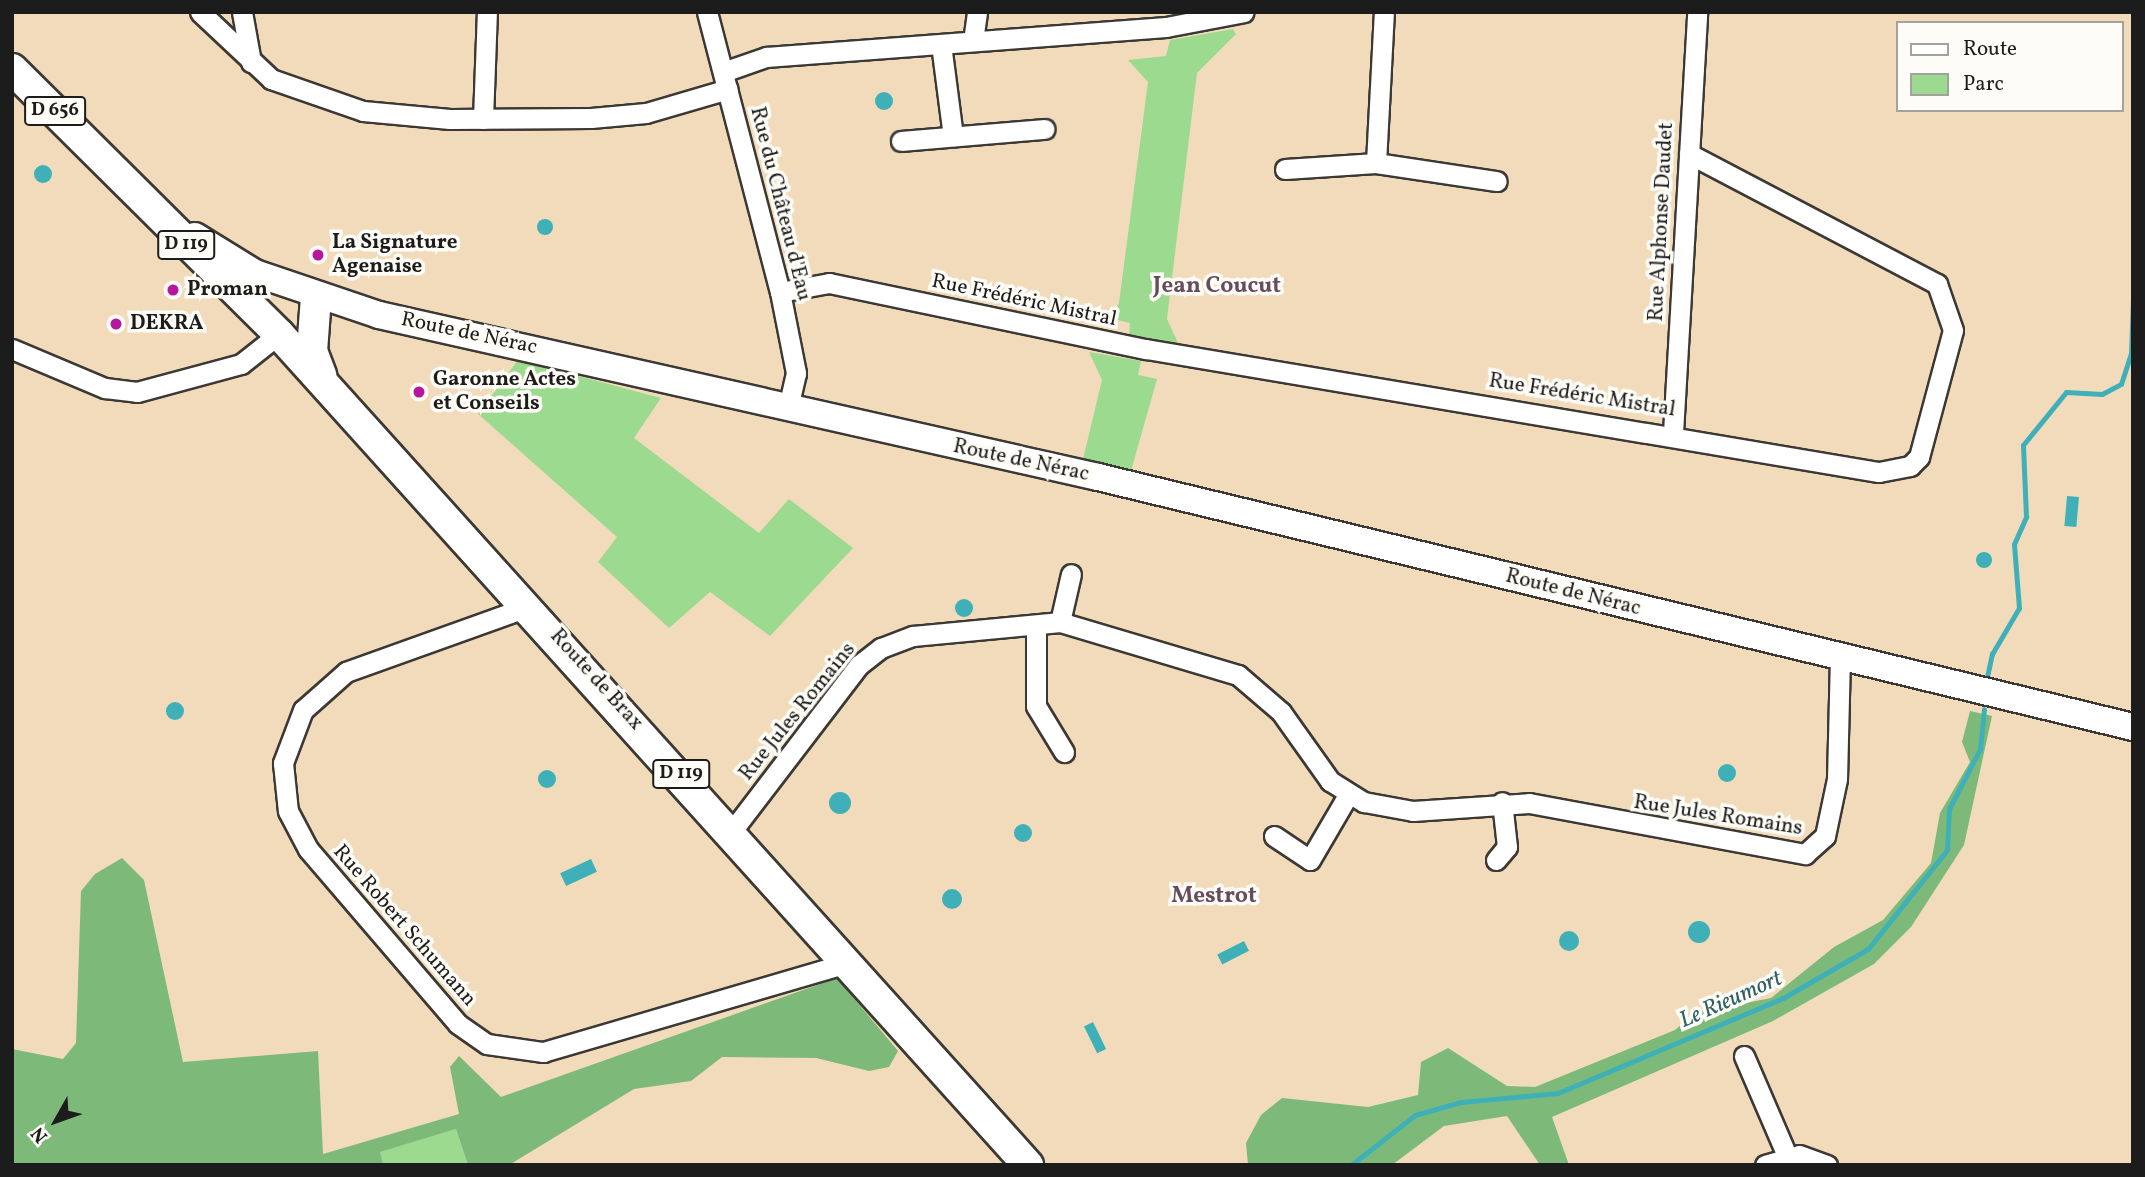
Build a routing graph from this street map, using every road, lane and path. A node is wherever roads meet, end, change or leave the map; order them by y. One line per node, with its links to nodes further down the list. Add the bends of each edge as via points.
1 (200, 12): 12 (street)
2 (242, 12): 12 (street)
3 (487, 12): 15 (street)
4 (707, 12): 14 (street, Rue du Château d'Eau)
5 (977, 12): 10 (street)
6 (1244, 12): 9 (street)
7 (1384, 12): 21 (street)
8 (1697, 12): 20 (street, Rue Alphonse Daudet)
9 (1184, 18): 10 (street)
10 (973, 41): 11 (street)
11 (941, 44): 14 (street, via 766,57); 17 (street)
12 (251, 63): 15 (street, via 271,79 329,104)
13 (12, 69): 19 (main road, D 656)
14 (726, 81): 15 (street, via 646,113); 24 (street, Rue du Château d'Eau)
15 (483, 119)
16 (1044, 129): 17 (street)
17 (953, 136): 18 (street)
18 (901, 141)
19 (98, 152): 25 (main road, Route de Nérac / D 656, via 221,256); 26 (main road, D 119)
20 (1689, 154): 30 (street, Rue Alphonse Daudet); 30 (street, Rue Frédéric Mistral, via 1924,274 1947,298 1952,330 1919,457 1897,472)
21 (1376, 163): 22 (street); 23 (street)
22 (1285, 169)
23 (1497, 181)
24 (780, 292): 29 (street, Rue du Château d'Eau, via 796,373); 30 (street, Rue Frédéric Mistral, via 829,283 1139,348)
25 (316, 297): 26 (main road); 28 (main road, Route de Brax / D 119, via 312,351); 29 (main road, Route de Nérac / D 656)
26 (279, 334): 27 (street, via 241,364 137,392 105,388); 28 (main road, Route de Brax / D 119)
27 (12, 349)
28 (328, 388): 32 (main road, Route de Brax / D 119)
29 (788, 409): 35 (main road, Route de Nérac / D 656)
30 (1672, 433)
31 (1072, 574): 33 (street)
32 (530, 606): 40 (main road, Route de Brax / D 119); 43 (street, Rue Robert Schumann, via 346,672 303,710 283,763 288,811 308,849 458,1024 507,1051 543,1052)
33 (1060, 622): 34 (street, Rue Jules Romains); 38 (street, Rue Jules Romains, via 1238,675 1268,697 1315,765)
34 (1036, 626): 37 (street, via 1037,706); 40 (street, Rue Jules Romains, via 913,636 881,648 859,665)
35 (1840, 658): 36 (main road, Route de Nérac / D 656); 39 (street, Rue Jules Romains, via 1837,779 1825,836 1814,851 1797,854)
36 (2133, 727)
37 (1064, 752)
38 (1348, 795): 39 (street, Rue Jules Romains, via 1413,811); 41 (street, via 1310,860)
39 (1502, 802): 42 (street, via 1507,847)
40 (732, 831): 43 (main road, Route de Brax / D 119)
41 (1274, 836)
42 (1496, 860)
43 (850, 962): 46 (main road, Route de Brax / D 119)
44 (1744, 1056): 45 (street)
45 (1787, 1156): 47 (street); 48 (street)
46 (1028, 1165)
47 (1765, 1165)
48 (1827, 1165)

